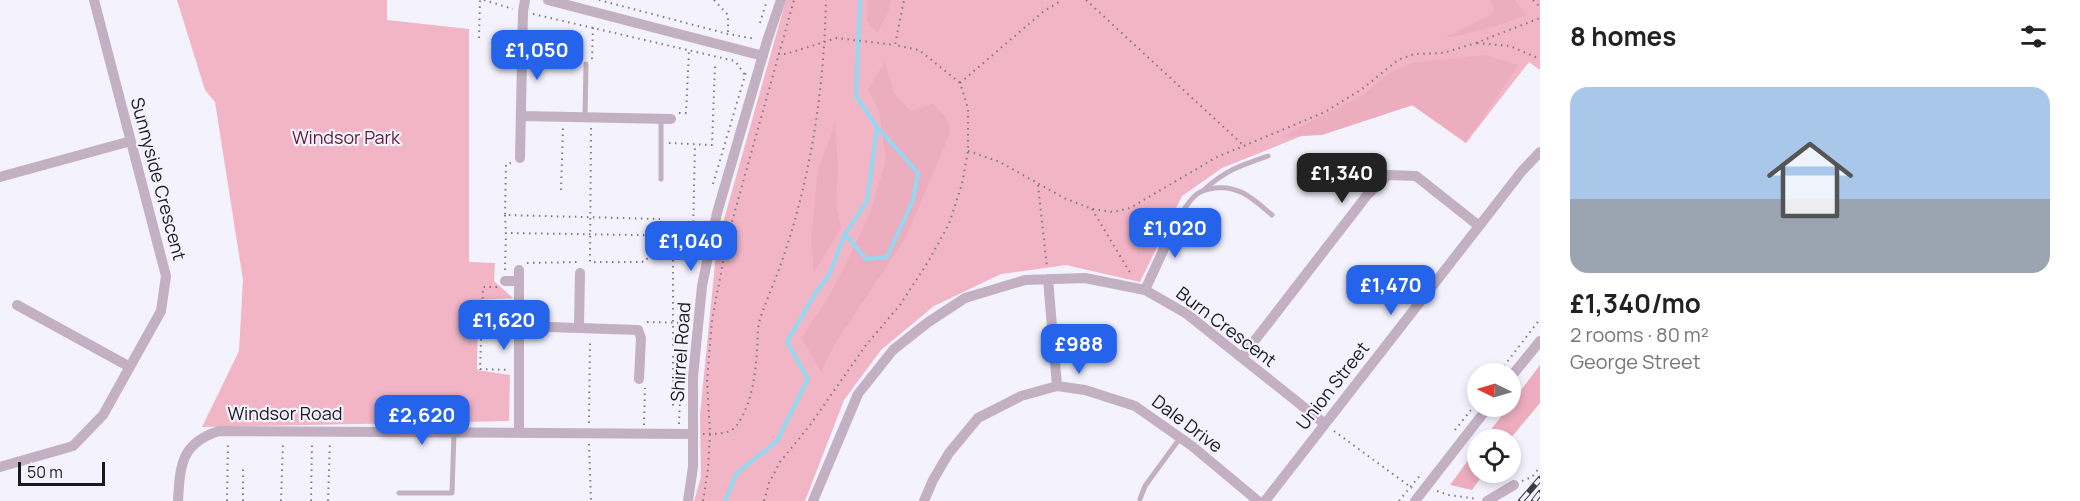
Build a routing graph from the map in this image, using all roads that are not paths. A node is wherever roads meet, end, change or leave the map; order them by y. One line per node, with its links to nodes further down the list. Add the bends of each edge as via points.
1 (94, 0): 11 (street, Sunnyside Crescent)
2 (525, 0): 8 (street)
3 (548, 0): 5 (street)
4 (781, 0): 6 (street, Shirrel Road)
5 (588, 5): 6 (street)
6 (763, 56): 38 (street, Shirrel Road, via 717,213 702,286 693,377)
7 (586, 64): 9 (lane)
8 (522, 116): 9 (street); 14 (street)
9 (585, 117): 10 (street)
10 (666, 119): 16 (lane)
11 (131, 141): 15 (street); 31 (street, Sunnyside Crescent, via 166,276 161,311)
12 (1540, 152): 20 (street, Union Street)
13 (1268, 156): 17 (lane, via 1234,167)
14 (520, 158)
15 (0, 177)
16 (661, 178)
17 (1205, 189): 18 (lane, via 1245,193); 19 (lane, via 1195,195)
18 (1272, 215)
19 (1179, 216): 24 (street)
20 (1479, 226): 29 (street, via 1416,176 1388,175 1368,194); 35 (street, Union Street)
21 (579, 267): 27 (street)
22 (1048, 279): 24 (street, Burn Crescent, via 1085,278); 33 (street); 48 (street, Burn Crescent, via 1025,280 965,298 892,350 858,394)
23 (505, 281): 26 (street, via 519,275)
24 (1142, 290): 29 (street, Burn Crescent, via 1187,314)
25 (16, 305): 31 (street)
26 (519, 326): 27 (street); 37 (street)
27 (584, 327): 32 (street, via 638,330)
28 (1540, 341): 30 (street)
29 (1242, 357): 35 (street, Burn Crescent)
30 (1521, 364)
31 (130, 367): 40 (street, Sunnyside Crescent, via 103,415 73,446)
32 (639, 379)
33 (1058, 386): 39 (street, Dale Drive, via 1135,406); 49 (street, Dale Drive, via 1022,396 978,418 949,453)
34 (1479, 417): 44 (street)
35 (1325, 424): 51 (street, Union Street)
36 (454, 432): 37 (street, Windsor Road); 42 (lane, via 452,493); 46 (street, Windsor Road, via 228,430 204,436 186,453 180,468)
37 (519, 432): 38 (street, Windsor Road)
38 (693, 434): 47 (street, Shirrel Road)
39 (1180, 438): 43 (lane); 50 (street, Dale Drive)
40 (0, 467)
41 (1514, 484): 45 (street)
42 (399, 493)
43 (1140, 499)
44 (1416, 499)
45 (1488, 500)
46 (177, 501)
47 (688, 501)
48 (813, 501)
49 (924, 501)
50 (1258, 501)
51 (1265, 501)

